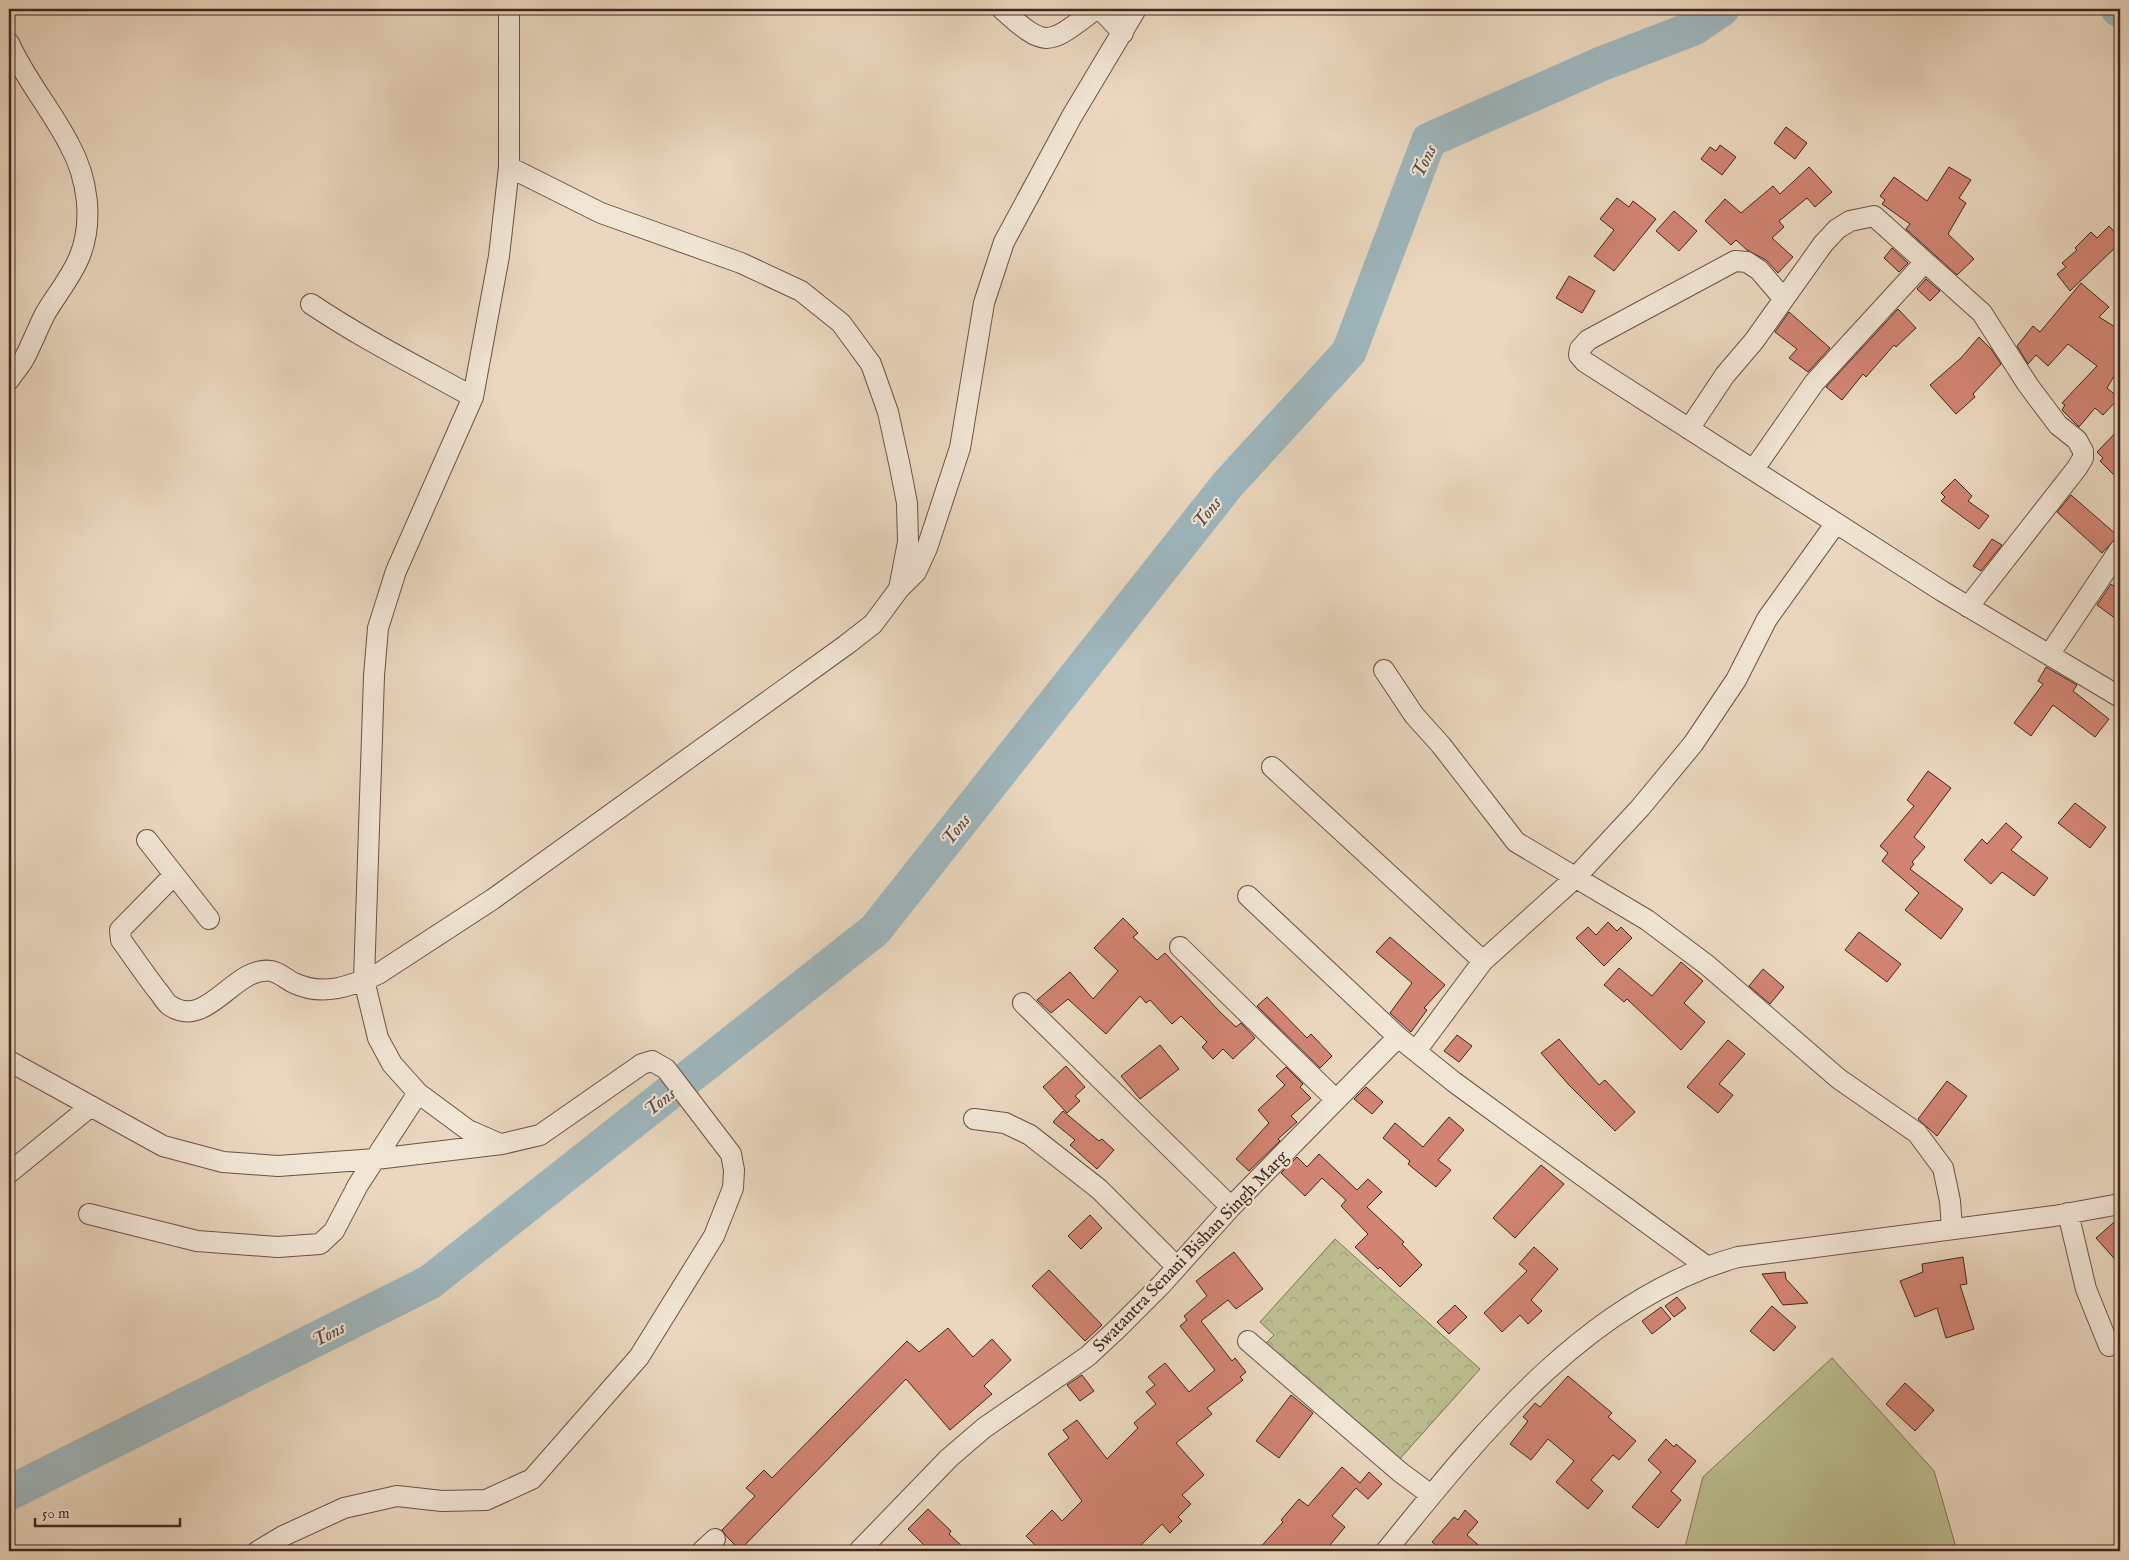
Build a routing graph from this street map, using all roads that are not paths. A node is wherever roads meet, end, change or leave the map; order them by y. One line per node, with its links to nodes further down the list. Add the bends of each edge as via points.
1 (509, 9): 8 (street)
2 (1002, 9): 3 (street, via 1030,34 1044,39 1059,35)
3 (1096, 9)
4 (1100, 9): 6 (street)
5 (1136, 9): 6 (street)
6 (1123, 33): 18 (street, via 1072,116 1004,242 984,303 960,448 927,548 916,572)
7 (9, 43): 12 (street, via 79,166 85,190 87,233 79,258 34,333 26,356)
8 (509, 167): 13 (street, via 499,256); 18 (street, via 601,213 741,263 802,292 841,323 871,364 888,412 900,467 907,503 908,542)
9 (1925, 262): 10 (street, via 1874,216 1861,218 1837,229); 15 (street, via 1814,383); 19 (street, via 1982,313 2028,385 2058,425 2077,440 2083,451 2077,468)
10 (1784, 299): 14 (street, via 1725,375); 14 (street, via 1759,270 1747,262 1735,261 1588,340 1580,349 1579,355 1585,362)
11 (311, 304): 13 (street, via 372,343)
12 (9, 380)
13 (473, 398): 31 (street, via 396,570 378,628)
14 (1689, 429): 15 (street)
15 (1754, 469): 16 (street)
16 (1836, 523): 19 (street); 26 (street, via 1768,619 1736,680 1693,744 1640,808)
17 (2120, 549): 20 (street)
18 (899, 589): 31 (street, via 873,624 846,645 493,899)
19 (1968, 607): 20 (street)
20 (2049, 655): 22 (street)
21 (1384, 670): 26 (street, via 1414,715 1516,842)
22 (2120, 697)
23 (1272, 767): 30 (street)
24 (147, 840): 25 (street)
25 (173, 876): 28 (street); 31 (street, via 120,930 121,940 169,1005 187,1011 205,1007 246,976 259,971 272,971 294,984 316,990 332,990)
26 (1575, 878): 30 (street); 47 (street, via 1647,920 1699,959 1839,1078 1917,1133 1944,1168)
27 (1248, 896): 33 (street)
28 (209, 919)
29 (1180, 946): 37 (street)
30 (1484, 961): 34 (street)
31 (364, 980): 36 (street, via 378,1038 392,1064)
32 (1023, 1003): 44 (street)
33 (1398, 1037): 34 (street); 37 (street, Swatantra Senani Bishan Singh Marg)
34 (1416, 1051): 48 (street)
35 (9, 1061): 38 (street)
36 (418, 1093): 40 (street, via 468,1130); 41 (street)
37 (1336, 1100): 44 (street, Swatantra Senani Bishan Singh Marg)
38 (91, 1106): 41 (street, via 164,1146 223,1162 278,1166); 42 (street)
39 (974, 1119): 49 (street, via 1005,1122 1030,1135 1099,1189)
40 (502, 1144): 41 (street); 53 (street, via 540,1135 642,1064 652,1061 666,1069 731,1154 733,1188 714,1236 639,1357 532,1479 486,1500 442,1501 396,1496 344,1508)
41 (376, 1159): 46 (street, via 334,1231 320,1244 278,1247 197,1241)
42 (9, 1173)
43 (2120, 1204): 45 (street)
44 (1231, 1207): 49 (street, Swatantra Senani Bishan Singh Marg)
45 (2068, 1213): 47 (street); 51 (street, via 2086,1289)
46 (89, 1214)
47 (1952, 1230): 48 (street, via 1738,1257)
48 (1706, 1266): 52 (street, via 1638,1302 1579,1342 1525,1392)
49 (1177, 1267): 54 (street, Swatantra Senani Bishan Singh Marg, via 1088,1356 984,1428 949,1458)
50 (1248, 1341): 52 (street)
51 (2109, 1346)
52 (1431, 1495): 55 (street)
53 (258, 1551)
54 (859, 1551)
55 (1386, 1551)

